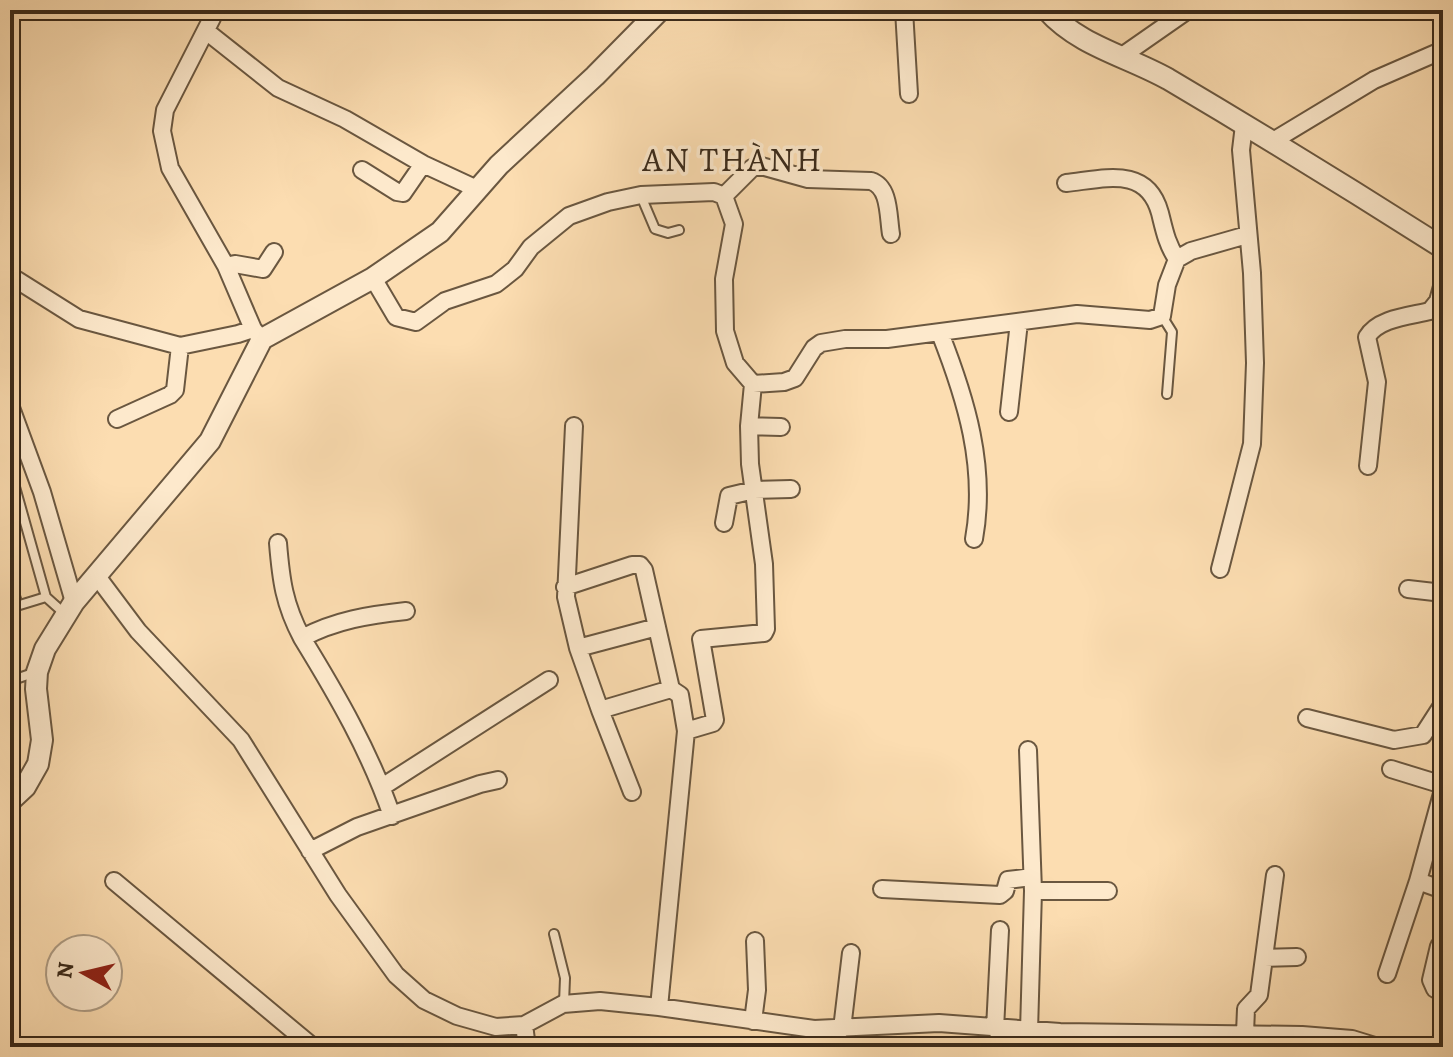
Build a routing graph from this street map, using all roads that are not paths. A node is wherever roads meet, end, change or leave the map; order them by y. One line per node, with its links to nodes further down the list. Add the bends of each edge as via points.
1 (213, 10): 6 (street)
2 (660, 10): 15 (street)
3 (904, 10): 9 (street)
4 (1047, 10): 8 (street, via 1062,26)
5 (1188, 10): 8 (street)
6 (206, 31): 12 (street, via 278,88); 24 (street, via 165,110 162,131 170,168)
7 (1443, 50): 11 (street, via 1374,80)
8 (1122, 56): 10 (street)
9 (909, 94)
10 (1244, 125): 11 (street); 20 (street)
11 (1273, 141): 21 (street)
12 (423, 164): 13 (street, via 403,193); 15 (street)
13 (362, 170)
14 (1066, 183): 23 (street, via 1112,178 1143,184 1152,193)
15 (477, 189): 25 (street, via 440,232)
16 (641, 195): 17 (street); 18 (lane, via 655,229); 25 (street, via 569,216 496,284 445,301 416,322 396,317)
17 (724, 196): 19 (street, via 752,168 761,166 808,179 871,181 884,190); 33 (street, via 734,224 724,279 725,331 735,363)
18 (679, 230)
19 (891, 234)
20 (1247, 235): 23 (street); 48 (street, via 1255,363 1252,444)
21 (1443, 248)
22 (274, 252): 24 (street, via 263,269)
23 (1177, 259): 28 (street)
24 (226, 266): 31 (street)
25 (373, 278): 31 (street)
26 (10, 279): 32 (street, via 79,319)
27 (1443, 283): 41 (street, via 1430,311 1388,321 1367,337 1377,382)
28 (1162, 316): 29 (street, via 1150,320 1077,314); 34 (lane, via 1172,332)
29 (1019, 322): 30 (street); 36 (street)
30 (940, 333): 33 (street, via 821,343 795,378); 46 (street, via 971,420 978,470)
31 (257, 334): 32 (street); 49 (street, via 210,441)
32 (180, 346): 37 (street, via 175,390)
33 (753, 384): 39 (street)
34 (1167, 394)
35 (10, 405): 56 (street, via 42,492)
36 (1009, 412)
37 (117, 419)
38 (574, 426): 51 (street)
39 (749, 426): 40 (street); 44 (street)
40 (781, 427)
41 (1368, 466)
42 (10, 469): 54 (lane)
43 (791, 489): 44 (street)
44 (754, 490): 45 (street, via 729,496); 68 (street, via 766,631 701,639 715,720)
45 (724, 523)
46 (974, 539)
47 (278, 543): 59 (street, via 280,580)
48 (1220, 569)
49 (96, 575): 56 (street); 77 (street, via 138,631 241,740)
50 (10, 581): 55 (lane)
51 (565, 587): 58 (street, via 640,565); 60 (street)
52 (1408, 589): 53 (street)
53 (1443, 593)
54 (46, 597): 55 (lane); 56 (lane)
55 (14, 606)
56 (70, 608): 61 (street)
57 (406, 611): 59 (street, via 328,624)
58 (657, 627): 60 (street); 64 (street)
59 (302, 638): 72 (street, via 348,713)
60 (578, 648): 66 (street)
61 (37, 672): 63 (lane); 75 (street, via 42,740 38,764)
62 (549, 680): 72 (street)
63 (10, 681)
64 (671, 689): 66 (street); 68 (street, via 680,695)
65 (1443, 704): 67 (street, via 1423,735 1401,740)
66 (600, 710): 74 (street)
67 (1307, 718)
68 (686, 731): 96 (street)
69 (1028, 750): 82 (street)
70 (1391, 769): 73 (street)
71 (498, 780): 76 (street)
72 (382, 787): 76 (street)
73 (1443, 788): 78 (street)
74 (632, 792)
75 (10, 801)
76 (392, 816): 77 (street)
77 (310, 851): 98 (street, via 396,975 424,1000 496,1027)
78 (1435, 852): 81 (street)
79 (1275, 875): 92 (street)
80 (114, 881): 106 (street)
81 (1418, 881): 84 (street); 93 (street)
82 (1032, 884): 83 (street, via 1008,880 1000,895); 85 (street); 103 (street)
83 (882, 889)
84 (1443, 890)
85 (1108, 891)
86 (1000, 930): 101 (street)
87 (554, 934): 95 (lane, via 565,978)
88 (755, 941): 97 (street)
89 (1439, 946): 94 (street, via 1431,980)
90 (851, 953): 100 (street)
91 (1297, 957): 92 (street)
92 (1265, 958): 102 (street, via 1259,995 1246,1009)
93 (1387, 974)
94 (1443, 992)
95 (563, 1004): 96 (street, via 600,1001); 98 (street)
96 (659, 1007): 97 (street)
97 (753, 1021): 99 (street)
98 (524, 1025): 107 (street)
99 (814, 1029): 100 (street); 108 (lane)
100 (842, 1029): 101 (street, via 939,1023)
101 (995, 1029): 103 (street)
102 (1245, 1033): 104 (street); 105 (street)
103 (1038, 1037): 104 (street)
104 (1183, 1040)
105 (1300, 1041): 109 (street, via 1352,1039)
106 (313, 1047)
107 (527, 1047)
108 (812, 1047)
109 (1378, 1047)

